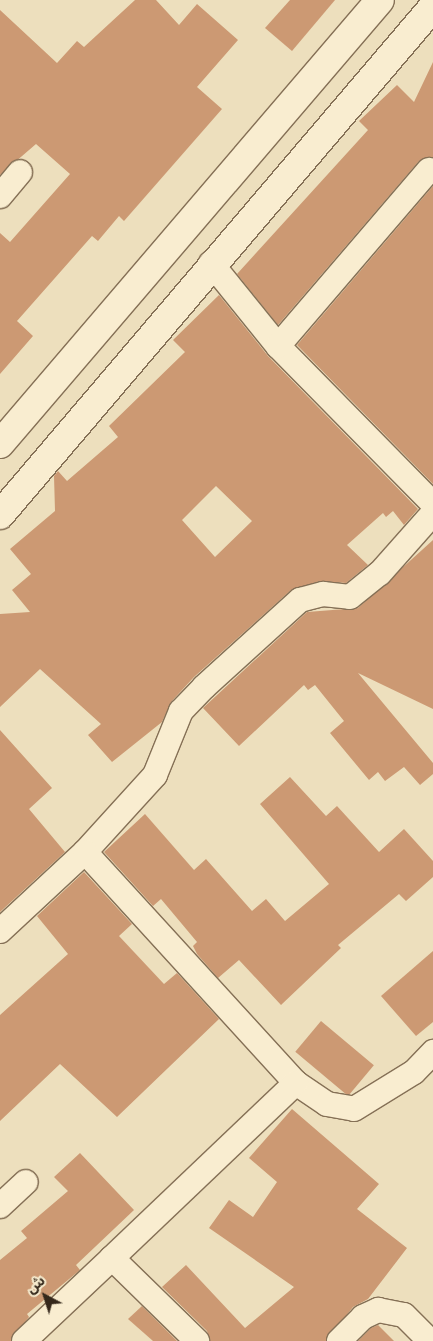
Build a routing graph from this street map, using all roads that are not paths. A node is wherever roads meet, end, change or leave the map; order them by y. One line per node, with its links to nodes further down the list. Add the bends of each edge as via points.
1 (380, 0): 8 (main road)
2 (433, 7): 6 (main road)
3 (429, 170): 7 (street)
4 (20, 172): 5 (street)
5 (0, 196)
6 (211, 264): 7 (street); 11 (main road)
7 (278, 346): 9 (street)
8 (0, 444)
9 (433, 504)
10 (433, 513): 12 (street, via 373,579 350,597 323,594 300,600 204,687 181,711 155,775)
11 (0, 515)
12 (85, 852): 13 (street); 15 (street)
13 (0, 931)
14 (433, 1052): 15 (street, via 414,1072 354,1109 327,1104)
15 (296, 1084): 18 (street)
16 (26, 1182): 17 (street)
17 (0, 1206)
18 (112, 1258): 19 (street); 20 (street)
19 (24, 1341)
20 (197, 1341)
21 (339, 1341): 22 (street, via 363,1317 378,1310 404,1315)
22 (430, 1341)

